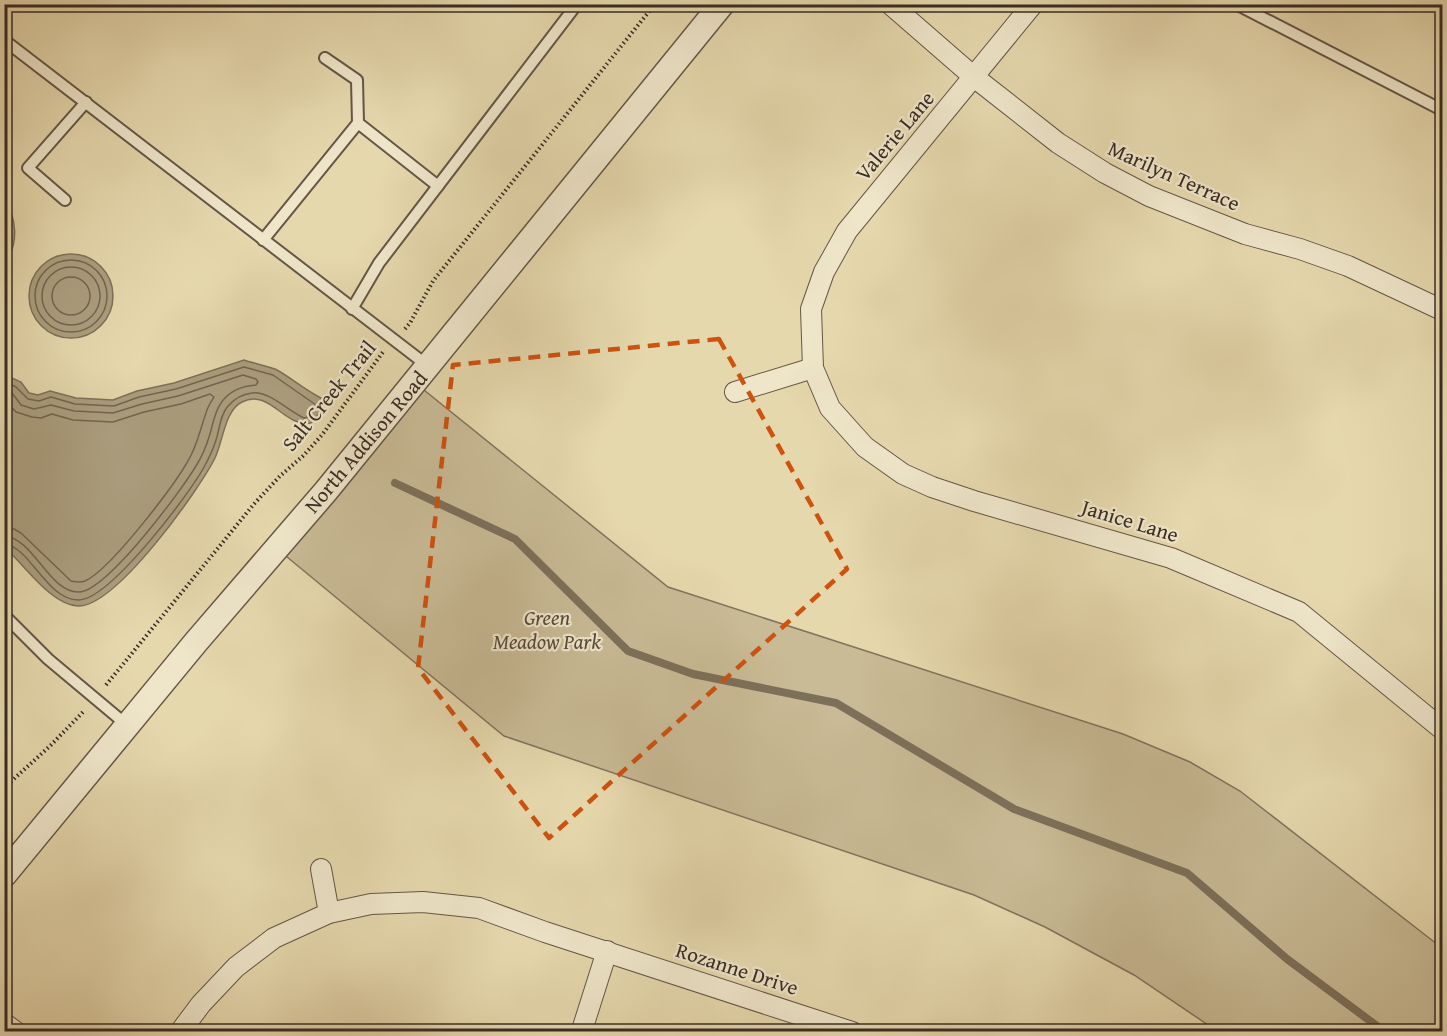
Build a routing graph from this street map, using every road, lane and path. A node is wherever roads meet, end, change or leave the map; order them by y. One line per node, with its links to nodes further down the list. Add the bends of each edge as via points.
1 (577, 4): 13 (lane)
2 (655, 4): 19 (path, Salt Creek Trail, via 433,281 410,323)
3 (722, 4): 20 (street, North Addison Road)
4 (890, 4): 9 (street, Marilyn Terrace)
5 (1033, 4): 9 (street, Valerie Lane)
6 (1236, 4): 11 (lane)
7 (4, 40): 10 (lane)
8 (325, 58): 12 (lane, via 357,80)
9 (974, 77): 17 (street, Valerie Lane, via 847,231 824,272); 18 (street, Marilyn Terrace, via 1058,143 1149,196 1245,234 1348,266)
10 (86, 102): 14 (lane, via 28,168); 15 (lane)
11 (1443, 110)
12 (358, 123): 13 (lane); 15 (lane)
13 (438, 186): 16 (lane, via 379,262)
14 (65, 200)
15 (263, 240): 16 (lane)
16 (352, 309): 19 (lane)
17 (811, 309): 21 (street, Janice Lane)
18 (1443, 310)
19 (394, 340): 20 (lane); 24 (path, Salt Creek Trail, via 322,435 254,504)
20 (428, 366): 25 (street, North Addison Road)
21 (813, 368): 22 (street); 26 (street, Janice Lane, via 830,408 865,447 903,474 974,501 1171,558 1299,612)
22 (735, 392)
23 (4, 615): 24 (lane)
24 (95, 698): 25 (lane); 27 (path, Salt Creek Trail, via 51,746)
25 (128, 726): 29 (street, North Addison Road)
26 (1443, 729)
27 (4, 788)
28 (321, 869): 30 (street)
29 (4, 875)
30 (329, 913): 31 (street, Rozanne Drive, via 371,904 423,902 478,908); 35 (street, Rozanne Drive, via 274,938 236,967)
31 (607, 951): 33 (street); 36 (street, Rozanne Drive)
32 (4, 1023): 34 (street)
33 (582, 1030)
34 (16, 1032)
35 (180, 1032)
36 (852, 1032)

